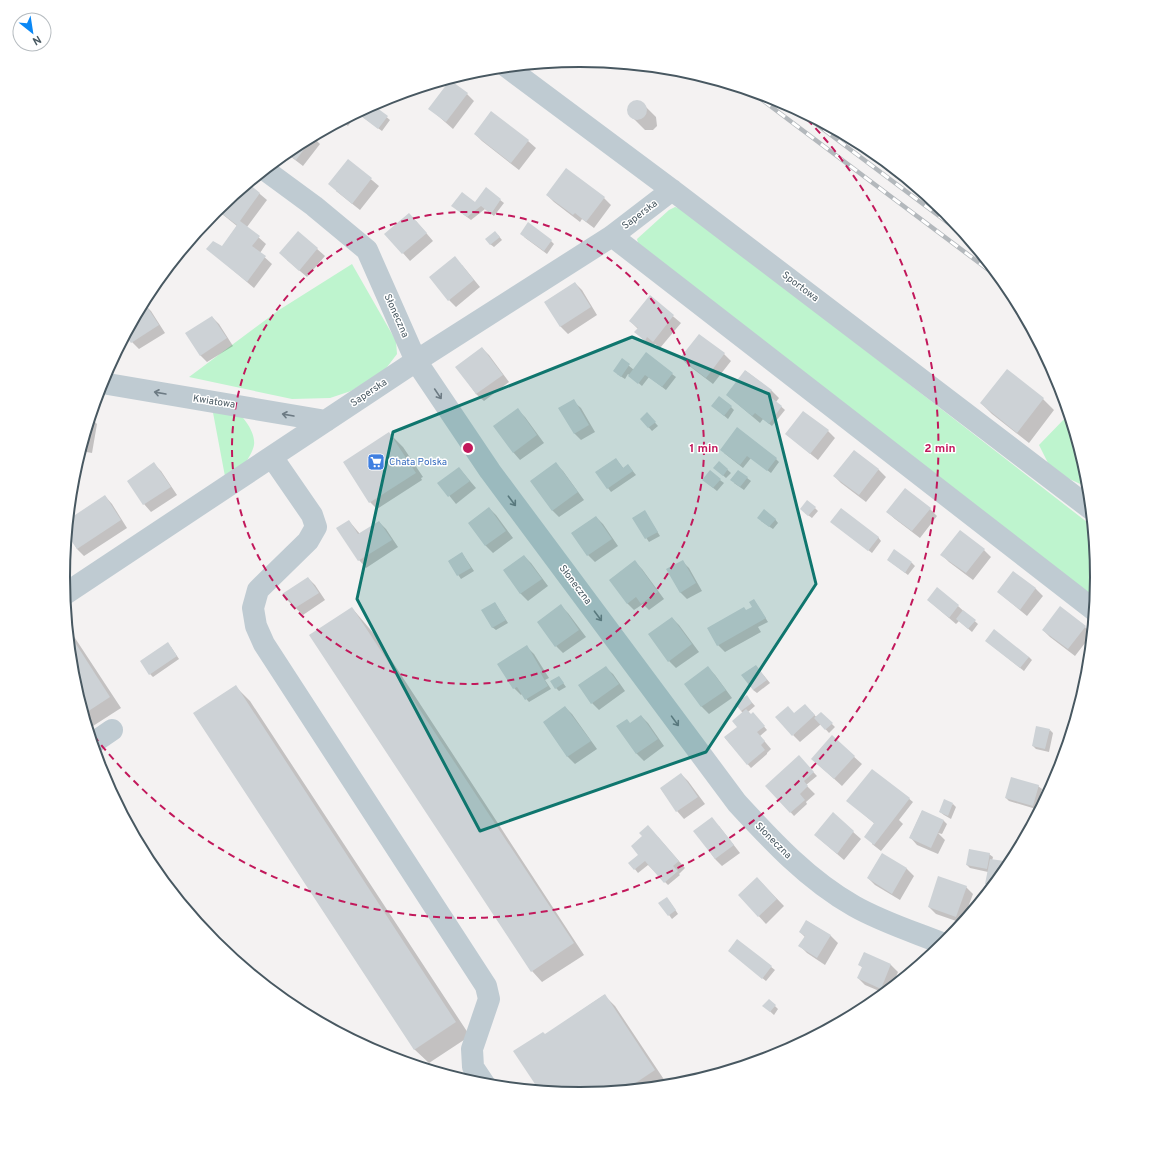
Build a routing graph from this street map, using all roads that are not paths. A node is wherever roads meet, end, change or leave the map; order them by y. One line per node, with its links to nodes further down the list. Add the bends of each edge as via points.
1 (513, 71): 3 (street, Sportowa)
2 (269, 173): 5 (street, Słoneczna, via 367,250)
3 (672, 190): 4 (street, Saperska); 9 (street, Sportowa)
4 (612, 236): 5 (street, Saperska); 11 (street)
5 (416, 361): 7 (street, Saperska); 14 (street, Słoneczna, one-way to 14, via 490,471 737,804 775,844 815,880 853,906)
6 (108, 384): 7 (street, Kwiatowa, one-way to 6)
7 (326, 421): 8 (street, Saperska)
8 (272, 457): 10 (street, Saperska); 15 (street, via 312,515 316,527 308,541 258,590 253,608 256,626 264,644 486,986 489,999 472,1049 473,1067)
9 (1085, 505)
10 (71, 590)
11 (1089, 606)
12 (112, 730): 13 (street)
13 (98, 740)
14 (937, 941)
15 (480, 1077)

